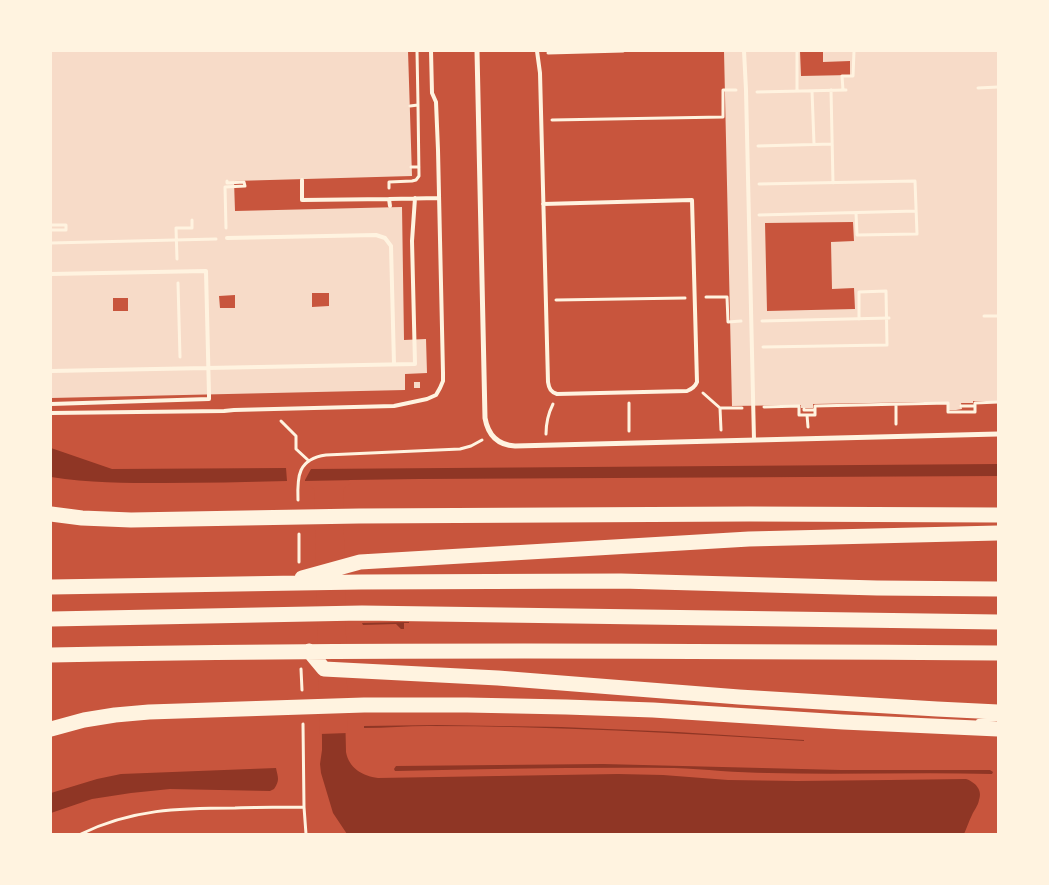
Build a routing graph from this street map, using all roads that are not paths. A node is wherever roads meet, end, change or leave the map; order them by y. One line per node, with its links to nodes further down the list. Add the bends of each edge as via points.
1 (431, 51): 7 (lane)
2 (477, 51): 19 (street, via 485,418 491,434 496,441 515,446)
3 (744, 51): 19 (lane)
4 (537, 52): 9 (lane)
5 (302, 180): 8 (lane, via 302,200)
6 (416, 198): 7 (lane); 8 (lane); 13 (lane, via 412,240 415,364)
7 (439, 198): 17 (lane, via 443,373 436,394 394,406)
8 (390, 199): 10 (lane)
9 (543, 204): 9 (lane, via 692,200 697,382 692,389 552,392 548,382)
10 (390, 206)
11 (227, 238): 13 (lane, via 376,235 385,238 391,246)
12 (51, 274): 14 (lane, via 206,271)
13 (394, 364): 14 (lane)
14 (208, 367): 15 (lane); 16 (lane, via 209,399)
15 (51, 371)
16 (51, 404)
17 (51, 413)
18 (998, 434): 19 (street)
19 (754, 440)
20 (51, 514): 21 (highway, via 130,520 360,516)
21 (998, 515)
22 (998, 533): 23 (highway, via 749,539 360,562)
23 (279, 584): 24 (highway); 25 (highway, via 621,581)
24 (51, 587)
25 (998, 589)
26 (51, 619): 27 (highway, via 362,614)
27 (998, 622)
28 (309, 651): 29 (highway); 30 (highway); 31 (highway, via 324,669)
29 (998, 653)
30 (51, 655)
31 (998, 712)
32 (998, 719): 33 (lane)
33 (934, 726): 34 (highway, via 653,710 364,705 154,712 84,720); 35 (highway)
34 (51, 729)
35 (998, 729)

